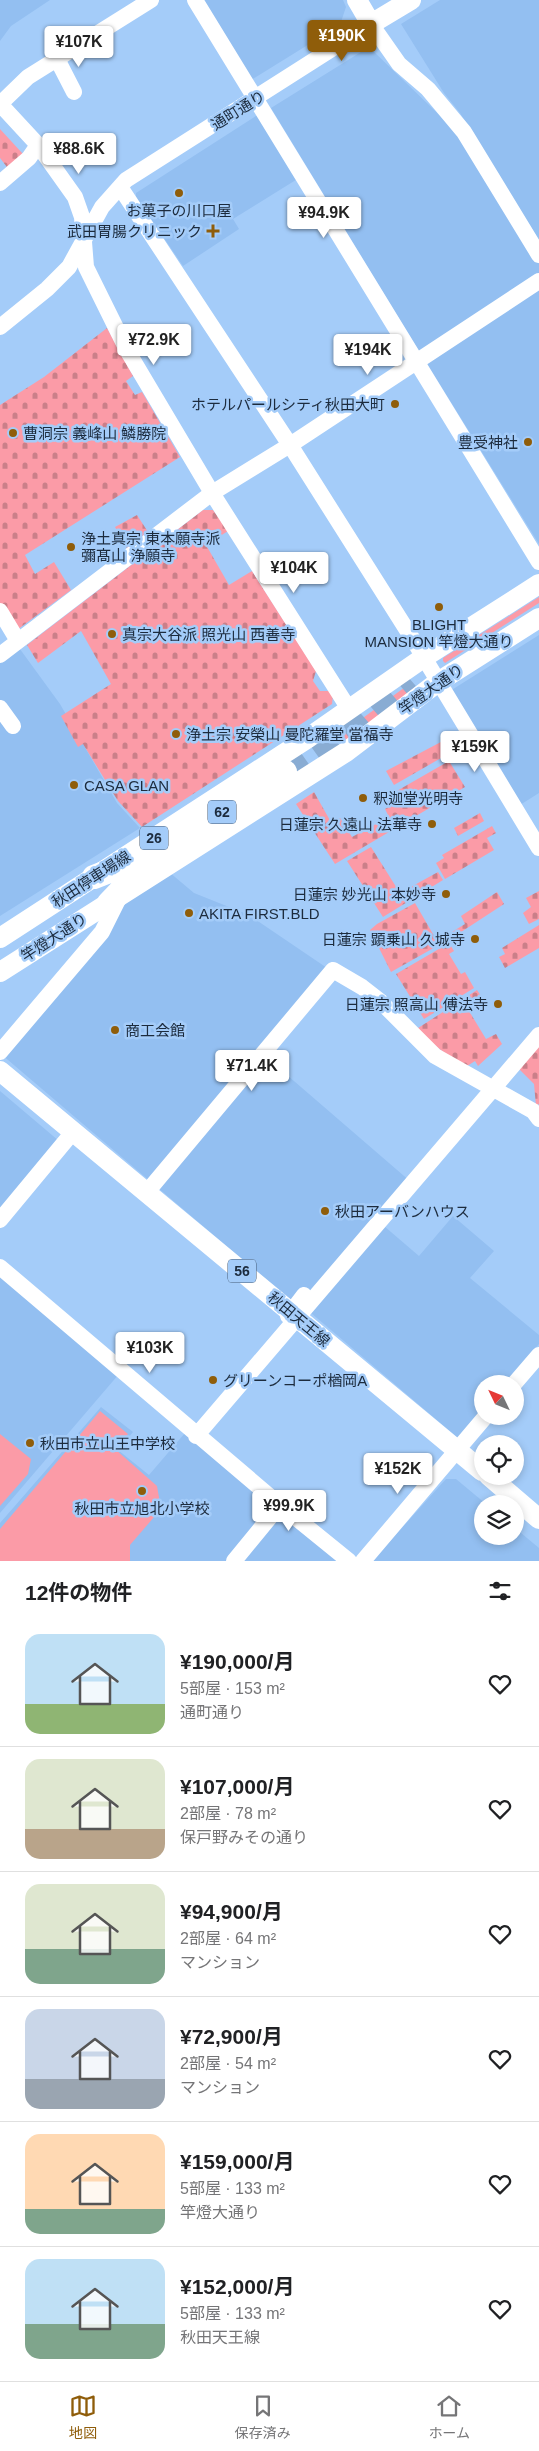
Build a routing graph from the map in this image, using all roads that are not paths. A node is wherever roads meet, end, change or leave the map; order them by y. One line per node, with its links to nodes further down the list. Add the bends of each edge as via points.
1 (152, 0): 6 (street)
2 (195, 0): 8 (street)
3 (357, 0): 5 (main road)
4 (411, 0): 5 (main road, 通町通り)
5 (371, 24): 8 (street, 通町通り); 14 (street, via 399,64 428,89 464,132)
6 (57, 59): 7 (street); 9 (street, via 28,77)
7 (74, 92)
8 (257, 99): 12 (street, 通町通り, via 167,153); 17 (street)
9 (0, 104): 10 (street)
10 (38, 145): 11 (street, via 29,158); 13 (street, via 75,197)
11 (0, 183)
12 (120, 187): 13 (street, 通町通り, via 96,217); 18 (street)
13 (86, 239): 16 (street, 通町通り, via 69,267 48,289); 19 (street, via 86,267 127,350)
14 (539, 255)
15 (539, 281): 17 (street)
16 (0, 327)
17 (418, 362): 18 (street); 20 (street)
18 (290, 445): 19 (street); 26 (street)
19 (212, 494): 24 (street); 29 (street)
20 (539, 562)
21 (539, 584): 26 (main road, 竿燈大通り / 26)
22 (0, 611): 24 (street)
23 (539, 618): 27 (main road, 竿燈大通り / 26)
24 (18, 641): 25 (street)
25 (0, 655)
26 (424, 658): 27 (street); 29 (main road, 竿燈大通り / 26)
27 (438, 682): 33 (main road, 竿燈大通り / 26, via 346,752); 34 (street)
28 (0, 708): 30 (street)
29 (349, 709): 31 (main road, 竿燈大通り / 26)
30 (13, 726)
31 (308, 738): 36 (main road, 秋田停車場線 / 26)
32 (285, 772): 35 (highway, 62)
33 (224, 828): 37 (main road, 秋田停車場線 / 26)
34 (539, 848)
35 (160, 852): 36 (highway, 62); 37 (highway, 62, via 131,877)
36 (94, 877): 38 (main road, 秋田停車場線 / 26)
37 (115, 898): 39 (main road, 竿燈大通り / 26); 41 (street, via 102,932)
38 (0, 938)
39 (0, 972)
40 (539, 1035): 43 (street)
41 (0, 1052)
42 (0, 1071): 45 (main road, 秋田天王線 / 56)
43 (492, 1089): 44 (street, via 532,1111); 46 (street, via 436,1056 380,1001 333,970); 50 (street)
44 (539, 1119)
45 (73, 1132): 46 (main road, 秋田天王線 / 56); 47 (street)
46 (147, 1192): 50 (main road, 秋田天王線 / 56)
47 (0, 1220)
48 (0, 1267): 55 (street)
49 (304, 1295): 51 (street)
50 (298, 1319): 55 (street); 56 (main road, 秋田天王線 / 56)
51 (277, 1330)
52 (539, 1355): 53 (street)
53 (522, 1375)
54 (478, 1425): 56 (street)
55 (196, 1436): 59 (street)
56 (457, 1450): 57 (main road, 秋田天王線 / 56); 63 (street)
57 (474, 1464)
58 (500, 1485): 60 (main road)
59 (280, 1505): 61 (street); 62 (street)
60 (539, 1518)
61 (234, 1561)
62 (350, 1561)
63 (363, 1561)

